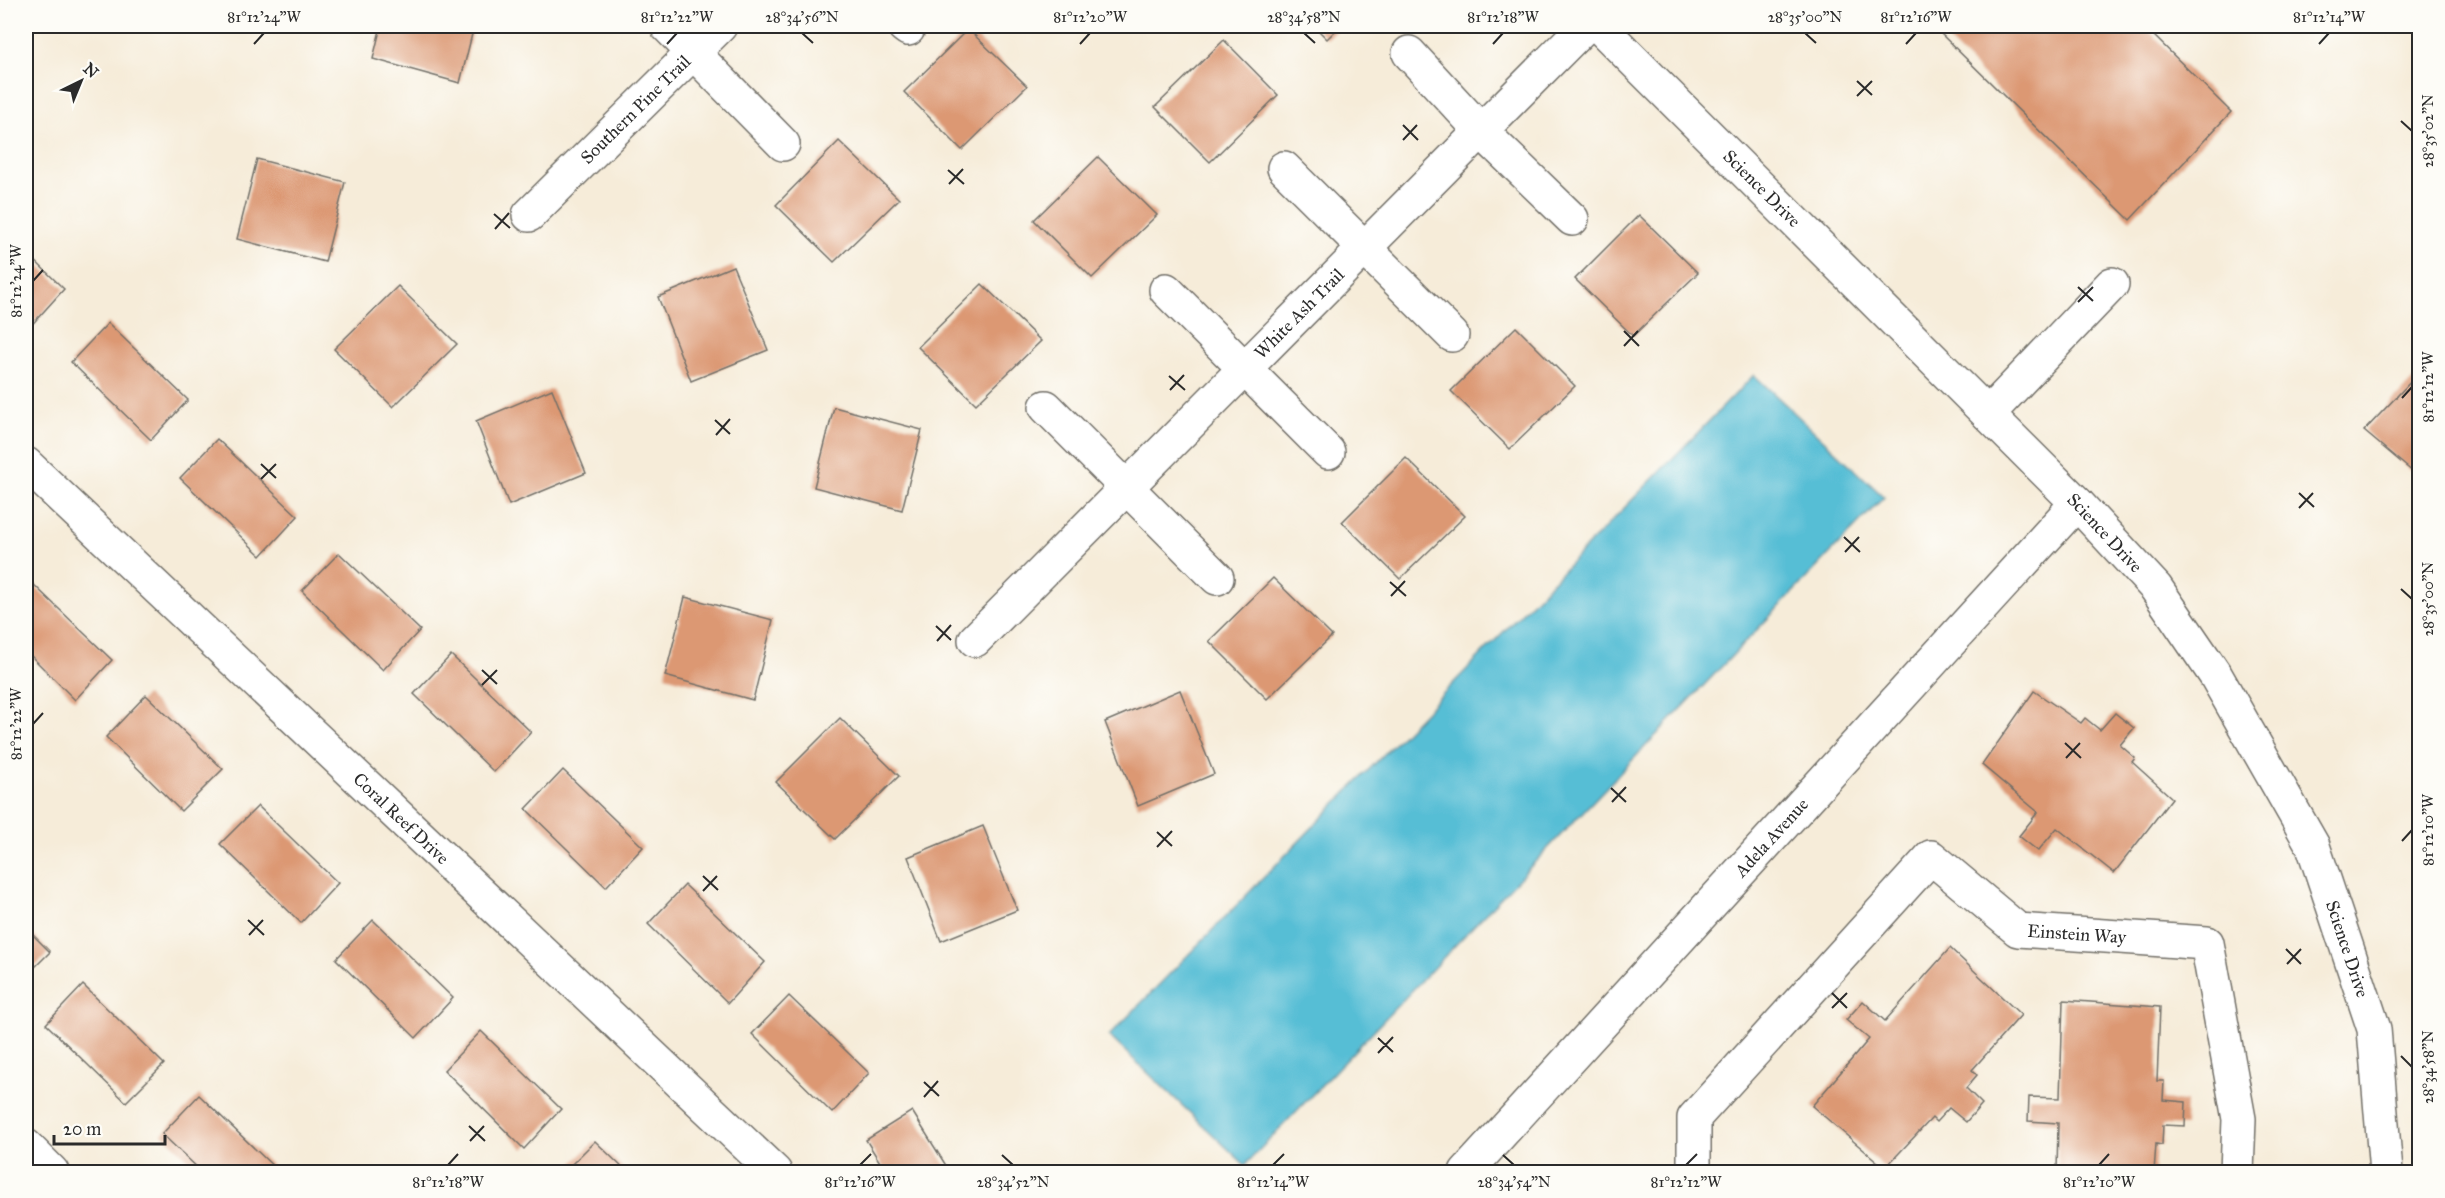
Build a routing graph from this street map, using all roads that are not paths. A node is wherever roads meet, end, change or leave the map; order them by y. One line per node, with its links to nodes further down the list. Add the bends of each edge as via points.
1 (667, 26): 5 (street)
2 (720, 26): 5 (street, Southern Pine Trail)
3 (1585, 26): 7 (street, White Ash Trail)
4 (1599, 26): 18 (street, Science Drive)
5 (693, 52): 8 (street); 10 (street, Southern Pine Trail)
6 (1409, 53): 7 (street)
7 (1481, 130): 11 (street); 12 (street, White Ash Trail)
8 (783, 144)
9 (1284, 168): 12 (street)
10 (529, 215)
11 (1572, 219)
12 (1364, 248): 15 (street); 16 (street, White Ash Trail)
13 (2112, 284): 18 (street)
14 (1166, 290): 16 (street)
15 (1452, 335)
16 (1244, 368): 19 (street); 21 (street, White Ash Trail)
17 (1046, 407): 21 (street)
18 (1988, 414): 22 (street, Science Drive)
19 (1328, 452)
20 (26, 464): 27 (street, Coral Reef Drive)
21 (1126, 487): 23 (street); 24 (street, White Ash Trail)
22 (2077, 503): 28 (street, Adela Avenue); 31 (street, Science Drive, via 2156,588 2216,676 2313,846 2374,1029)
23 (1217, 578)
24 (975, 640)
25 (26, 1146): 26 (street)
26 (52, 1173)
27 (775, 1173)
28 (1466, 1173)
29 (1694, 1173): 30 (street, Einstein Way, via 1694,1118 1931,857 2018,930 2207,943 2239,1119)
30 (2236, 1173)
31 (2386, 1173)

